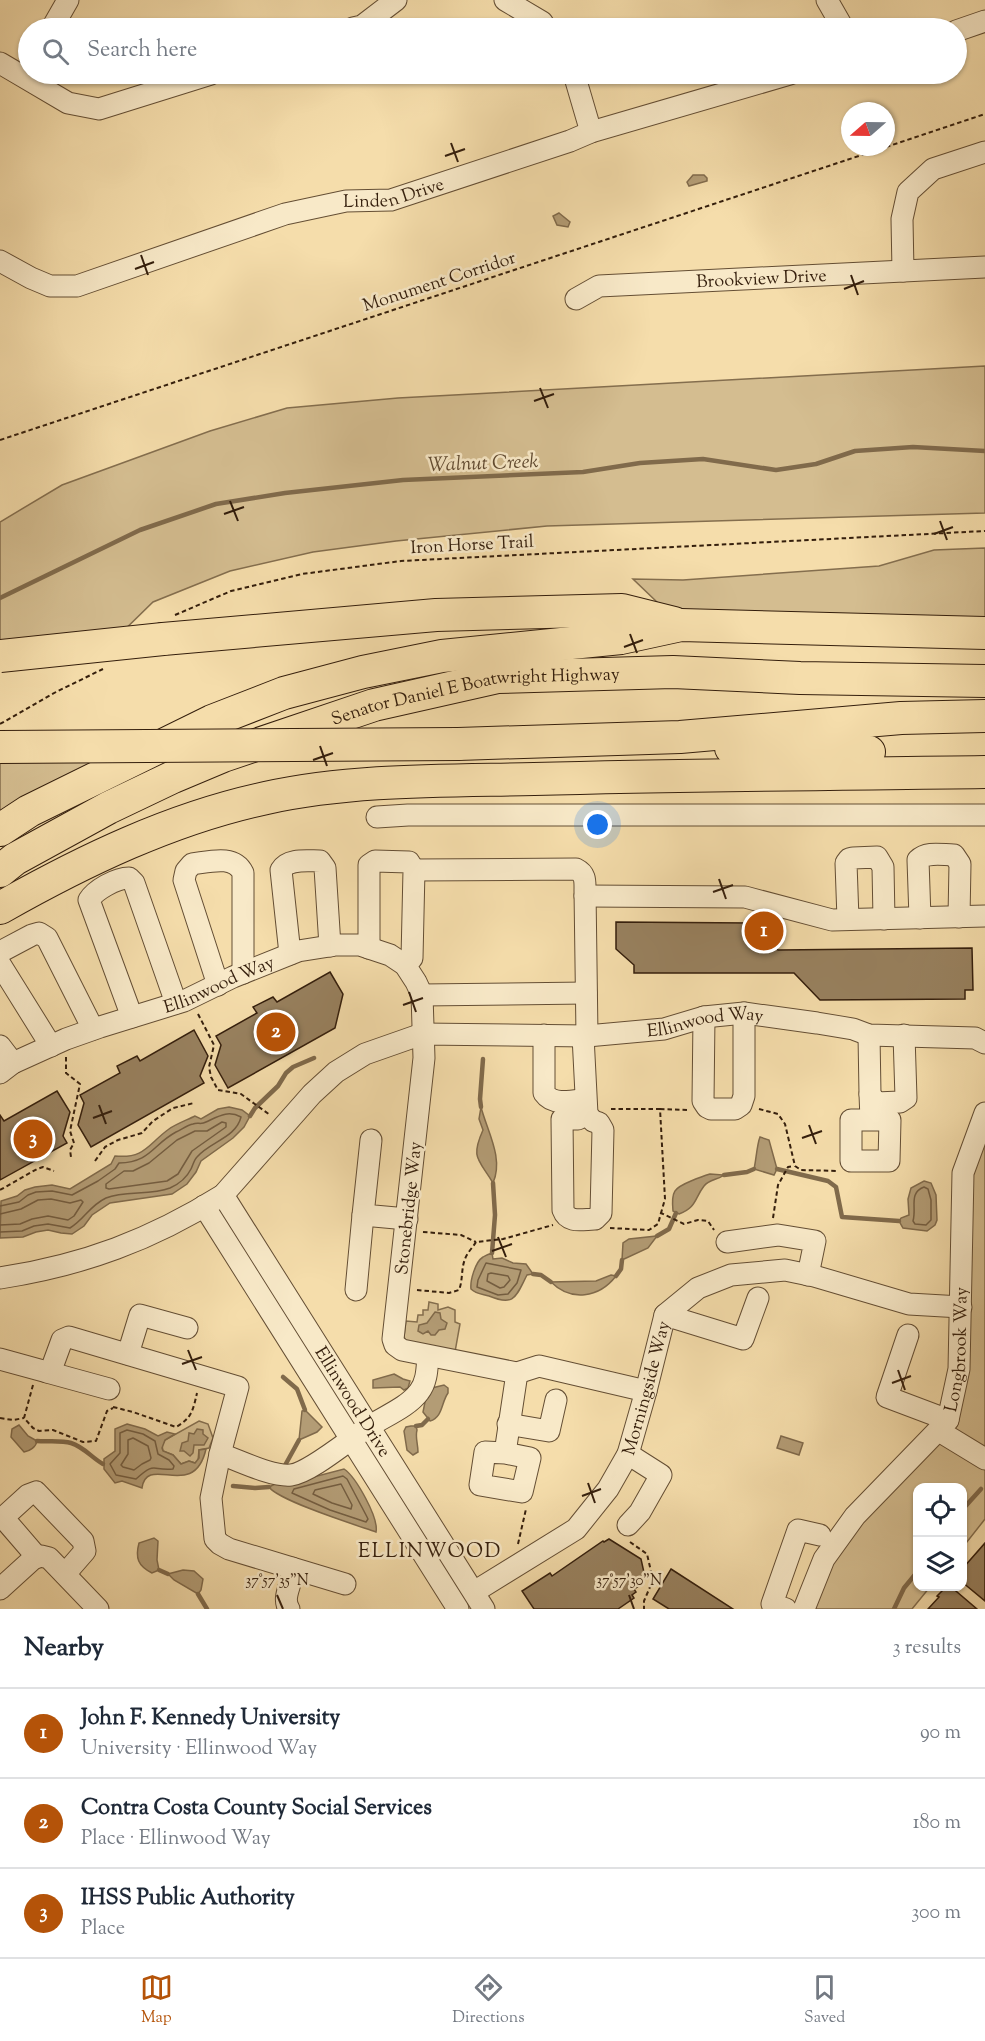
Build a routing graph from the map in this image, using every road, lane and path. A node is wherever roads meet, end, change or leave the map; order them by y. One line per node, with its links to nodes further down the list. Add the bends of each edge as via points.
1 (68, 0): 5 (street)
2 (396, 0): 6 (street)
3 (505, 0): 7 (street)
4 (827, 0): 8 (street)
5 (58, 18)
6 (372, 18)
7 (535, 18)
8 (837, 18)
9 (985, 21): 10 (street)
10 (967, 27)
11 (0, 63): 12 (street)
12 (18, 70)
13 (41, 84): 14 (street, via 68,103 99,109)
14 (179, 84)
15 (577, 84): 18 (street)
16 (756, 84): 18 (street, Linden Drive)
17 (985, 114): 19 (path, Monument Corridor)
18 (591, 132): 22 (street, Linden Drive, via 391,200 346,201 285,214 77,286 50,286)
19 (895, 144)
20 (985, 152): 24 (street, via 933,169 908,192 902,219)
21 (859, 156): 26 (path, Monument Corridor)
22 (0, 261)
23 (985, 267): 24 (street, Brookview Drive)
24 (903, 271): 25 (street, Brookview Drive, via 599,286)
25 (576, 299)
26 (0, 441)
27 (985, 531): 29 (path, Iron Horse Trail, via 401,561 302,574 231,591 177,613)
28 (681, 625): 29 (highway, via 622,610 436,615); 30 (highway, Senator Daniel E Boatwright Highway); 42 (highway, Senator Daniel E Boatwright Highway, via 621,638 442,656 284,693 212,721 29,811)
29 (165, 630): 31 (highway, bridge)
30 (985, 633)
31 (0, 656)
32 (109, 665): 35 (path)
33 (985, 681): 44 (highway, Senator Daniel E Boatwright Highway, via 673,672 498,677 374,705 223,756 108,808)
34 (985, 716): 36 (highway, via 901,718)
35 (0, 724)
36 (680, 737): 37 (highway, bridge, via 458,744); 38 (highway, via 745,751)
37 (0, 747)
38 (985, 754)
39 (985, 772): 46 (highway, via 368,783 267,797 202,815 59,874)
40 (985, 816): 41 (street)
41 (377, 817)
42 (0, 830)
43 (414, 870): 45 (street, via 576,869 584,876); 53 (street, via 409,862 375,861 369,865); 57 (street, via 412,958)
44 (0, 871)
45 (585, 896): 51 (street, via 746,897 832,920); 60 (street)
46 (0, 908)
47 (959, 916): 48 (street); 50 (street); 50 (street, via 960,864 954,855 927,855 918,860)
48 (985, 916)
49 (884, 918): 50 (street); 51 (street); 51 (street, via 883,867 878,857 853,858 846,863)
50 (920, 918)
51 (848, 920)
52 (330, 946): 53 (street, Ellinwood Way); 55 (street, Ellinwood Way); 55 (street, via 325,868 320,861 291,862 281,870)
53 (369, 948): 57 (street, Ellinwood Way)
54 (0, 952): 66 (street, via 32,935 39,933 47,938)
55 (290, 954): 58 (street, Ellinwood Way)
56 (0, 964): 72 (street)
57 (405, 965): 61 (street)
58 (243, 973): 59 (street, Ellinwood Way); 59 (street, via 243,873 239,865 230,861 192,864 184,880)
59 (218, 985): 62 (street, Ellinwood Way)
60 (586, 993): 61 (street); 71 (street)
61 (422, 995): 67 (street)
62 (183, 1000): 64 (street, Ellinwood Way); 64 (street, via 134,883 123,878 92,894 89,900); 80 (path, via 213,1046 209,1067 218,1090 241,1094)
63 (744, 1013): 65 (street, Ellinwood Way); 69 (street, Ellinwood Way, via 853,1029); 78 (street)
64 (132, 1017): 66 (street, Ellinwood Way)
65 (704, 1017): 71 (street, Ellinwood Way, via 664,1029); 79 (street, via 703,1101)
66 (93, 1029): 72 (street, Ellinwood Way)
67 (423, 1034): 68 (street, Ellinwood Way); 92 (street, Ellinwood Way, via 365,1054 336,1072); 98 (street, Stonebridge Way, via 424,1058)
68 (544, 1035): 71 (street, Ellinwood Way); 81 (street, via 544,1093 547,1098)
69 (869, 1035): 70 (street, Ellinwood Way); 76 (street)
70 (903, 1035): 73 (street, Ellinwood Way, via 975,1038); 76 (street, via 906,1098 876,1103)
71 (585, 1036): 81 (street)
72 (59, 1042): 75 (street, Ellinwood Way); 86 (path, via 66,1072 80,1084 70,1131 74,1143)
73 (985, 1043)
74 (0, 1046): 75 (street)
75 (7, 1068)
76 (870, 1094): 84 (street)
77 (194, 1103): 87 (path, via 172,1108 142,1133 105,1148)
78 (741, 1105): 79 (street, via 735,1109); 89 (path, via 778,1114 785,1124)
79 (707, 1107): 82 (path, via 695,1111)
80 (261, 1108)
81 (586, 1108): 82 (path); 96 (street, via 578,1119 562,1119); 97 (street, via 593,1122 603,1130 601,1213)
82 (660, 1109): 94 (path, via 665,1188)
83 (985, 1113): 107 (street, Longbrook Way, via 963,1173)
84 (871, 1120): 88 (street, via 851,1120); 88 (street, via 890,1120 889,1161)
85 (371, 1140): 95 (street)
86 (71, 1157)
87 (95, 1161)
88 (851, 1161): 89 (path, via 837,1172 801,1170)
89 (795, 1166): 99 (path, via 788,1167 778,1185)
90 (54, 1171): 91 (path, via 43,1167)
91 (0, 1190)
92 (223, 1195): 93 (street, Ellinwood Way); 123 (street, Ellinwood Drive)
93 (204, 1206): 103 (street, Ellinwood Way, via 110,1252 57,1268); 125 (street, Ellinwood Drive)
94 (661, 1213): 97 (path, via 658,1224 649,1230 613,1230); 101 (path, via 684,1224 708,1221)
95 (363, 1215): 98 (street); 105 (street)
96 (565, 1216): 97 (street, via 569,1220); 100 (path, via 552,1226)
97 (595, 1220)
98 (406, 1225): 100 (path, via 461,1235); 104 (street, Stonebridge Way)
99 (772, 1236): 101 (street); 102 (street, via 815,1241)
100 (476, 1242): 104 (path, via 465,1258 459,1290 449,1293)
101 (727, 1242)
102 (808, 1275): 107 (street, Morningside Way, via 909,1304); 108 (street, Morningside Way, via 785,1270 730,1275 698,1288)
103 (0, 1278)
104 (399, 1289): 112 (street, Stonebridge Way, via 395,1345)
105 (356, 1290)
106 (758, 1298): 108 (street, via 743,1339)
107 (961, 1307): 122 (street, Longbrook Way, via 959,1369)
108 (665, 1315): 117 (street, Morningside Way)
109 (187, 1328): 111 (street, via 140,1315)
110 (908, 1335): 122 (street, via 887,1397)
111 (128, 1354): 114 (street, via 69,1337 62,1340 51,1370); 116 (street)
112 (428, 1356): 115 (street, Stonebridge Way); 123 (street, via 426,1381 419,1392)
113 (0, 1359): 114 (street)
114 (42, 1371): 118 (street); 121 (path)
115 (517, 1373): 117 (street, Stonebridge Way, via 539,1366); 124 (street)
116 (201, 1376): 118 (path, via 192,1413 176,1427 133,1412); 127 (street, via 238,1387)
117 (646, 1391): 128 (street, Morningside Way)
118 (111, 1399): 121 (path, via 96,1441 83,1442 53,1430 39,1431)
119 (556, 1400): 124 (street, via 549,1431)
120 (0, 1418): 121 (path)
121 (24, 1418)
122 (944, 1426): 129 (street); 145 (street, Longbrook Way, via 855,1516 824,1560)
123 (368, 1427): 125 (street); 139 (street, Ellinwood Drive)
124 (508, 1427): 126 (street)
125 (350, 1440): 127 (street, via 292,1475); 142 (street, Ellinwood Drive)
126 (505, 1453): 130 (street, via 530,1458); 130 (street, via 485,1452 480,1485)
127 (220, 1454): 135 (street, via 211,1498 215,1539 230,1549)
128 (628, 1454): 131 (street, via 661,1475); 134 (street, Morningside Way, via 608,1489 576,1529)
129 (985, 1459)
130 (522, 1491): 134 (path, via 526,1508 518,1544)
131 (628, 1533): 143 (path, via 646,1554 653,1580)
132 (820, 1535): 144 (street, via 798,1530 772,1604)
133 (37, 1557): 136 (street, via 49,1558); 136 (street, via 6,1521 6,1515 36,1492 83,1541 85,1551); 138 (street)
134 (524, 1561): 139 (street, Morningside Way)
135 (292, 1568): 137 (street); 141 (street, via 286,1596)
136 (65, 1574): 140 (street)
137 (345, 1584)
138 (0, 1589)
139 (479, 1601)
140 (98, 1609)
141 (289, 1609)
142 (458, 1609)
143 (644, 1609)
144 (786, 1609)
145 (804, 1609)

